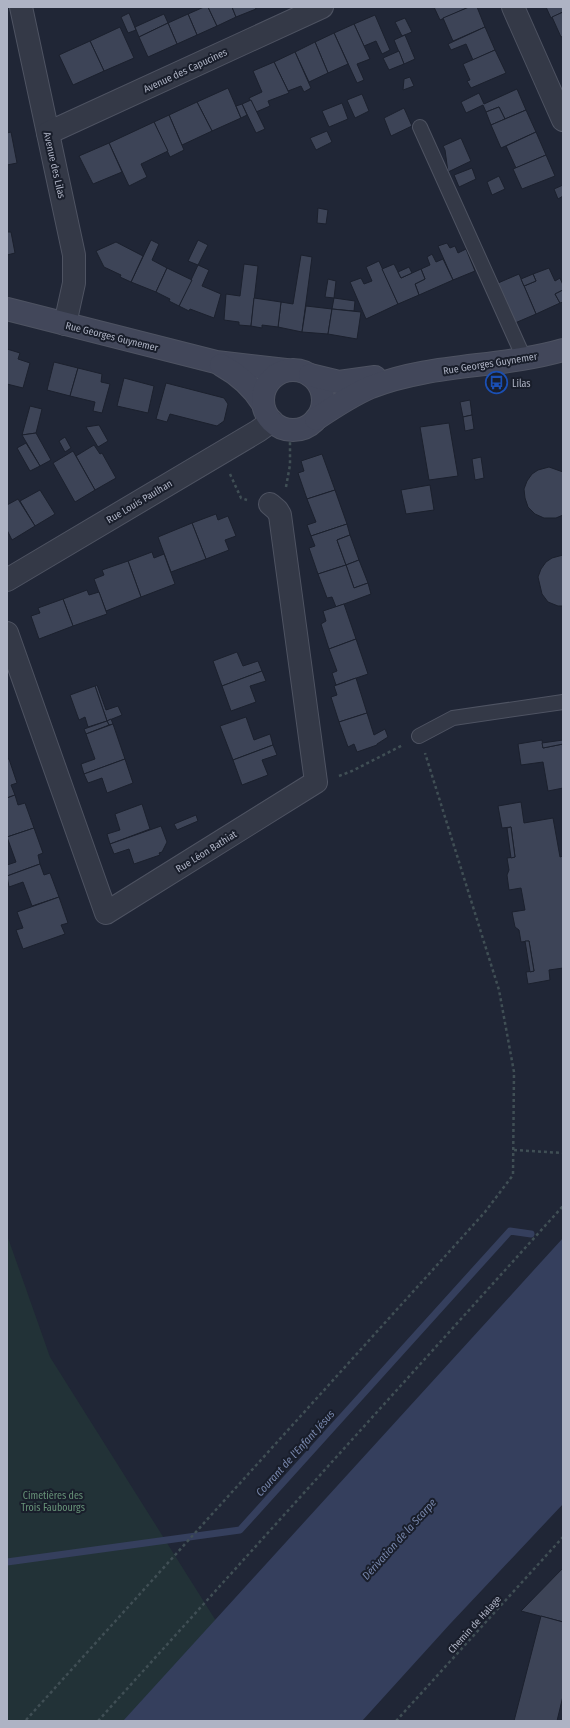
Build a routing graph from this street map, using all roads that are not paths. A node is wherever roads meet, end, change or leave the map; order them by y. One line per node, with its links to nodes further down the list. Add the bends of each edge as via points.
1 (21, 7): 6 (street, Avenue des Lilas)
2 (322, 7): 6 (street, Avenue des Capucines)
3 (513, 7): 4 (street)
4 (563, 120)
5 (420, 128): 10 (lane)
6 (48, 133): 8 (street, Avenue des Lilas, via 74,255 74,283)
7 (7, 309): 8 (main road, Rue Georges Guynemer)
8 (65, 324): 11 (main road, Rue Georges Guynemer)
9 (563, 350): 10 (main road, Rue Georges Guynemer)
10 (524, 358): 13 (main road, Rue Georges Guynemer)
11 (216, 362): 12 (main road, Rue Georges Guynemer); 15 (main road, Rue Georges Guynemer, via 240,376)
12 (286, 370): 14 (main road, via 301,371); 15 (main road, via 269,381 263,394)
13 (416, 374): 14 (main road, Rue Georges Guynemer, via 339,382); 16 (main road, Rue Georges Guynemer, via 366,389)
14 (310, 375): 16 (main road, via 320,386 323,396 323,406)
15 (275, 418): 16 (main road, via 304,428); 18 (street, Rue Louis Paulhan, via 258,431)
16 (316, 419)
17 (275, 510): 19 (street, Rue Léon Bathiat, via 316,782 106,913)
18 (7, 580)
19 (7, 633)
20 (563, 702): 21 (lane, via 453,718)
21 (419, 736)

